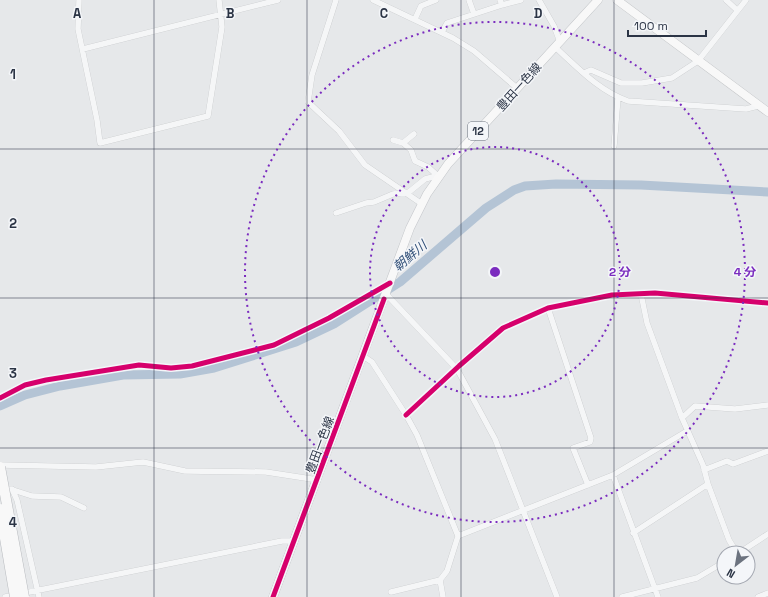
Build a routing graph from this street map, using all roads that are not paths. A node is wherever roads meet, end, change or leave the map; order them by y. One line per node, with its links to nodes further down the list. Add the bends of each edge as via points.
1 (79, 0): 21 (street, via 78,29)
2 (219, 0): 17 (street)
3 (278, 0): 17 (street)
4 (336, 0): 33 (street, via 312,75 308,102 339,131 365,165)
5 (373, 0): 18 (street)
6 (436, 0): 18 (street, via 421,6)
7 (469, 0): 16 (street)
8 (521, 0): 14 (street)
9 (539, 0): 20 (street, via 554,26)
10 (598, 0): 20 (main road, 豊田一色線 / 12)
11 (617, 0): 22 (main road)
12 (726, 0): 15 (street)
13 (746, 0): 15 (street)
14 (501, 3): 16 (street)
15 (737, 10): 22 (street)
16 (474, 14): 19 (street, via 446,23)
17 (221, 15): 21 (street); 21 (street, via 219,49 208,116 100,143)
18 (416, 19): 19 (street)
19 (442, 32): 24 (street, via 474,52)
20 (557, 45): 23 (street); 24 (main road, 豊田一色線 / 12)
21 (83, 49)
22 (698, 61): 23 (street, via 672,78 642,83 621,83 591,70); 26 (main road)
23 (584, 73): 25 (street)
24 (517, 88): 32 (main road, 豊田一色線 / 12)
25 (618, 98): 26 (street, via 628,101 746,109); 31 (street)
26 (758, 106): 27 (main road)
27 (768, 112)
28 (414, 134): 30 (street)
29 (393, 140): 30 (street)
30 (403, 143): 32 (street, via 411,150 415,162 428,167)
31 (614, 146)
32 (438, 175): 33 (street); 34 (main road, 豊田一色線 / 12)
33 (404, 192): 34 (street); 35 (street)
34 (422, 204): 36 (main road, 豊田一色線 / 12, via 410,228)
35 (336, 213)
36 (390, 283): 38 (main road, 豊田一色線 / 12); 43 (street, via 329,318 274,345 192,366 171,368 139,365 46,380 25,385)
37 (641, 294): 39 (street); 40 (street, via 612,295); 46 (street, via 647,322)
38 (385, 297): 41 (main road, 豊田一色線 / 12); 42 (street)
39 (768, 303)
40 (548, 308): 42 (street, via 503,328); 54 (street, via 591,438 590,442 573,448)
41 (363, 356): 45 (street, via 372,362); 52 (main road, 豊田一色線 / 12)
42 (457, 369): 45 (street); 58 (street, via 495,439)
43 (0, 398)
44 (768, 405): 46 (street, via 735,409 695,406)
45 (406, 415): 62 (street, via 417,435)
46 (682, 418): 47 (street)
47 (687, 431): 50 (street); 51 (street)
48 (768, 451): 50 (street, via 733,464 727,461)
49 (0, 466): 52 (street, via 96,467 143,462 185,471 266,472); 66 (highway, bridge)
50 (704, 470): 53 (street)
51 (613, 474): 54 (street); 60 (street)
52 (318, 480): 63 (main road, 豊田一色線 / 12)
53 (708, 484): 60 (street); 64 (street)
54 (588, 485): 58 (street)
55 (12, 489): 56 (street); 57 (street, via 32,496 61,497); 70 (street, via 17,500)
56 (0, 490)
57 (84, 508)
58 (524, 510): 62 (street); 81 (street)
59 (1, 513): 74 (highway, bridge); 75 (highway, bridge)
60 (633, 533): 69 (street)
61 (768, 534): 65 (street)
62 (458, 536): 68 (street, via 447,571)
63 (295, 541): 70 (street, via 282,540); 79 (main road, 豊田一色線 / 12)
64 (732, 545)
65 (751, 545)
66 (16, 550): 76 (highway, bridge); 77 (highway, bridge)
67 (716, 567): 69 (street, via 697,578)
68 (440, 580): 71 (street); 80 (street)
69 (655, 589): 82 (street); 83 (street)
70 (37, 591): 73 (street); 78 (street)
71 (391, 592)
72 (768, 593): 84 (street)
73 (5, 597)
74 (10, 597)
75 (16, 597)
76 (24, 597)
77 (29, 597)
78 (39, 597)
79 (273, 597)
80 (443, 597)
81 (557, 597)
82 (622, 597)
83 (658, 597)
84 (758, 597)

